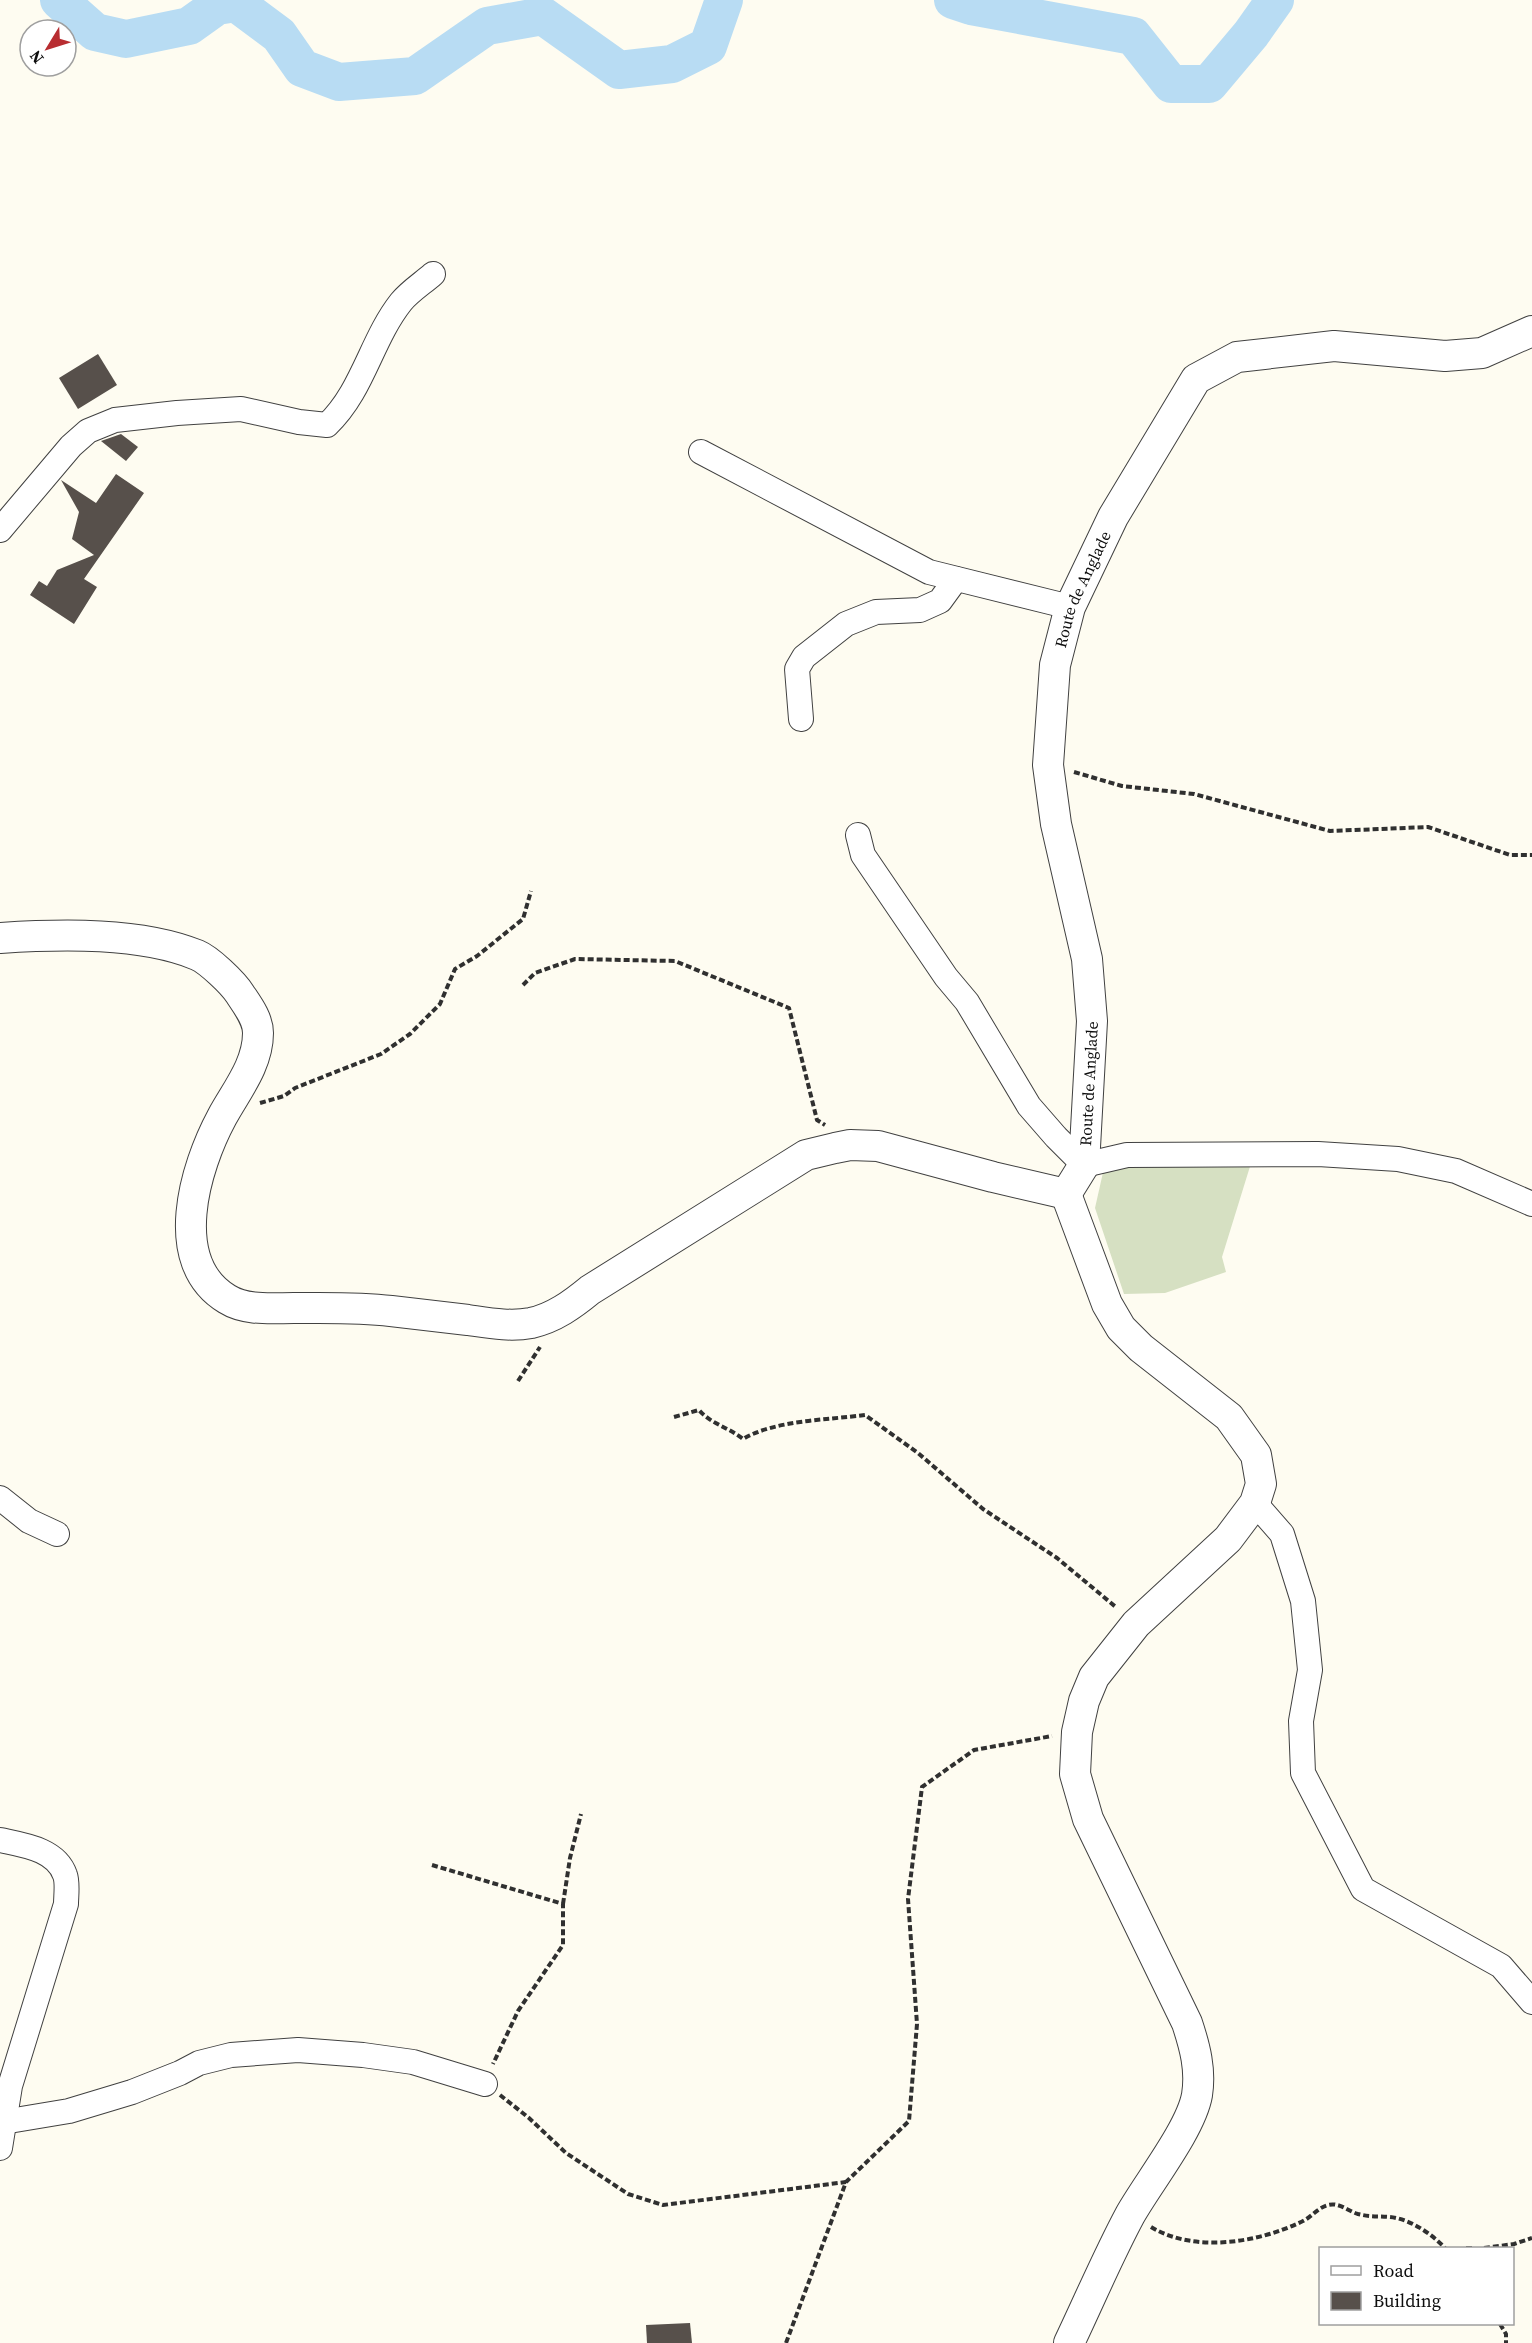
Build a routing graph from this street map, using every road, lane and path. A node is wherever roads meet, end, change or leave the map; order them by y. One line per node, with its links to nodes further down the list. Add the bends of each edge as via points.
1 (433, 274): 4 (street, via 402,301 356,388 327,425 241,409 115,420 88,431 71,446)
2 (1528, 337): 6 (street, Route de Anglade, via 1482,353 1445,356 1334,346 1237,357 1196,379 1113,517)
3 (701, 452): 5 (street, via 905,561)
4 (0, 530)
5 (956, 579): 6 (street); 7 (street, via 940,601 920,610 876,612 846,624 804,657 797,669)
6 (1070, 607): 8 (street, Route de Anglade, via 1055,665)
7 (801, 719)
8 (1048, 765): 10 (path, via 1122,786 1194,794 1330,831 1428,827 1510,855); 16 (street, Route de Anglade, via 1056,824 1087,959 1092,1021)
9 (858, 835): 16 (street, via 863,855 967,1002 1029,1106)
10 (1532, 855)
11 (531, 891): 14 (path, via 523,920 456,969 440,1004 410,1034 381,1054)
12 (0, 938): 19 (street, via 139,939 200,956 235,987 252,1011 258,1033 251,1068 207,1151 193,1192 189,1231 196,1260 208,1282 227,1300 250,1307 374,1309 505,1325)
13 (523, 985): 15 (path, via 535,973 575,959 675,961 789,1008 817,1120 825,1125)
14 (257, 1104)
15 (835, 1148): 17 (street, via 878,1146); 19 (street, via 806,1155)
16 (1084, 1165): 17 (street); 18 (street, via 1127,1155 1318,1154 1398,1159 1456,1171)
17 (1066, 1194): 23 (street, via 1107,1304 1121,1328 1229,1417 1256,1455 1261,1484)
18 (1532, 1204)
19 (548, 1317): 20 (path, via 539,1349)
20 (518, 1381)
21 (674, 1417): 25 (path, via 699,1410 743,1439 755,1432 788,1425 865,1415 918,1453 983,1509 1057,1558)
22 (0, 1498): 24 (street, via 29,1521)
23 (1255, 1503): 25 (street, via 1228,1539); 31 (street, via 1282,1534 1303,1600 1310,1670 1301,1721 1303,1773 1363,1889 1501,1966)
24 (57, 1534)
25 (1136, 1624): 26 (street, via 1094,1677)
26 (1077, 1732): 35 (path, via 974,1750 922,1787 908,1899 917,2024 909,2121); 36 (street, via 1074,1773 1088,1819 1187,2023 1198,2068 1197,2097 1189,2118)
27 (581, 1814): 30 (path)
28 (0, 1840): 33 (street, via 36,1849 54,1859 65,1875 66,1904 10,2086)
29 (432, 1865): 30 (path)
30 (563, 1904): 32 (path, via 563,1945 518,2011)
31 (1532, 2002)
32 (485, 2084): 33 (street, via 413,2062 298,2050 231,2055 199,2063 132,2092 69,2110); 35 (path, via 566,2153 628,2194 663,2205)
33 (3, 2122): 34 (street)
34 (0, 2148)
35 (846, 2182): 41 (path)
36 (1130, 2215): 38 (path, via 1157,2231 1189,2242 1233,2241 1274,2233 1329,2205 1342,2206 1356,2213 1393,2217 1420,2227); 42 (street)
37 (1532, 2238): 39 (path)
38 (1444, 2247)
39 (1492, 2247)
40 (1501, 2325): 43 (path)
41 (786, 2343)
42 (1069, 2343)
43 (1506, 2343)

